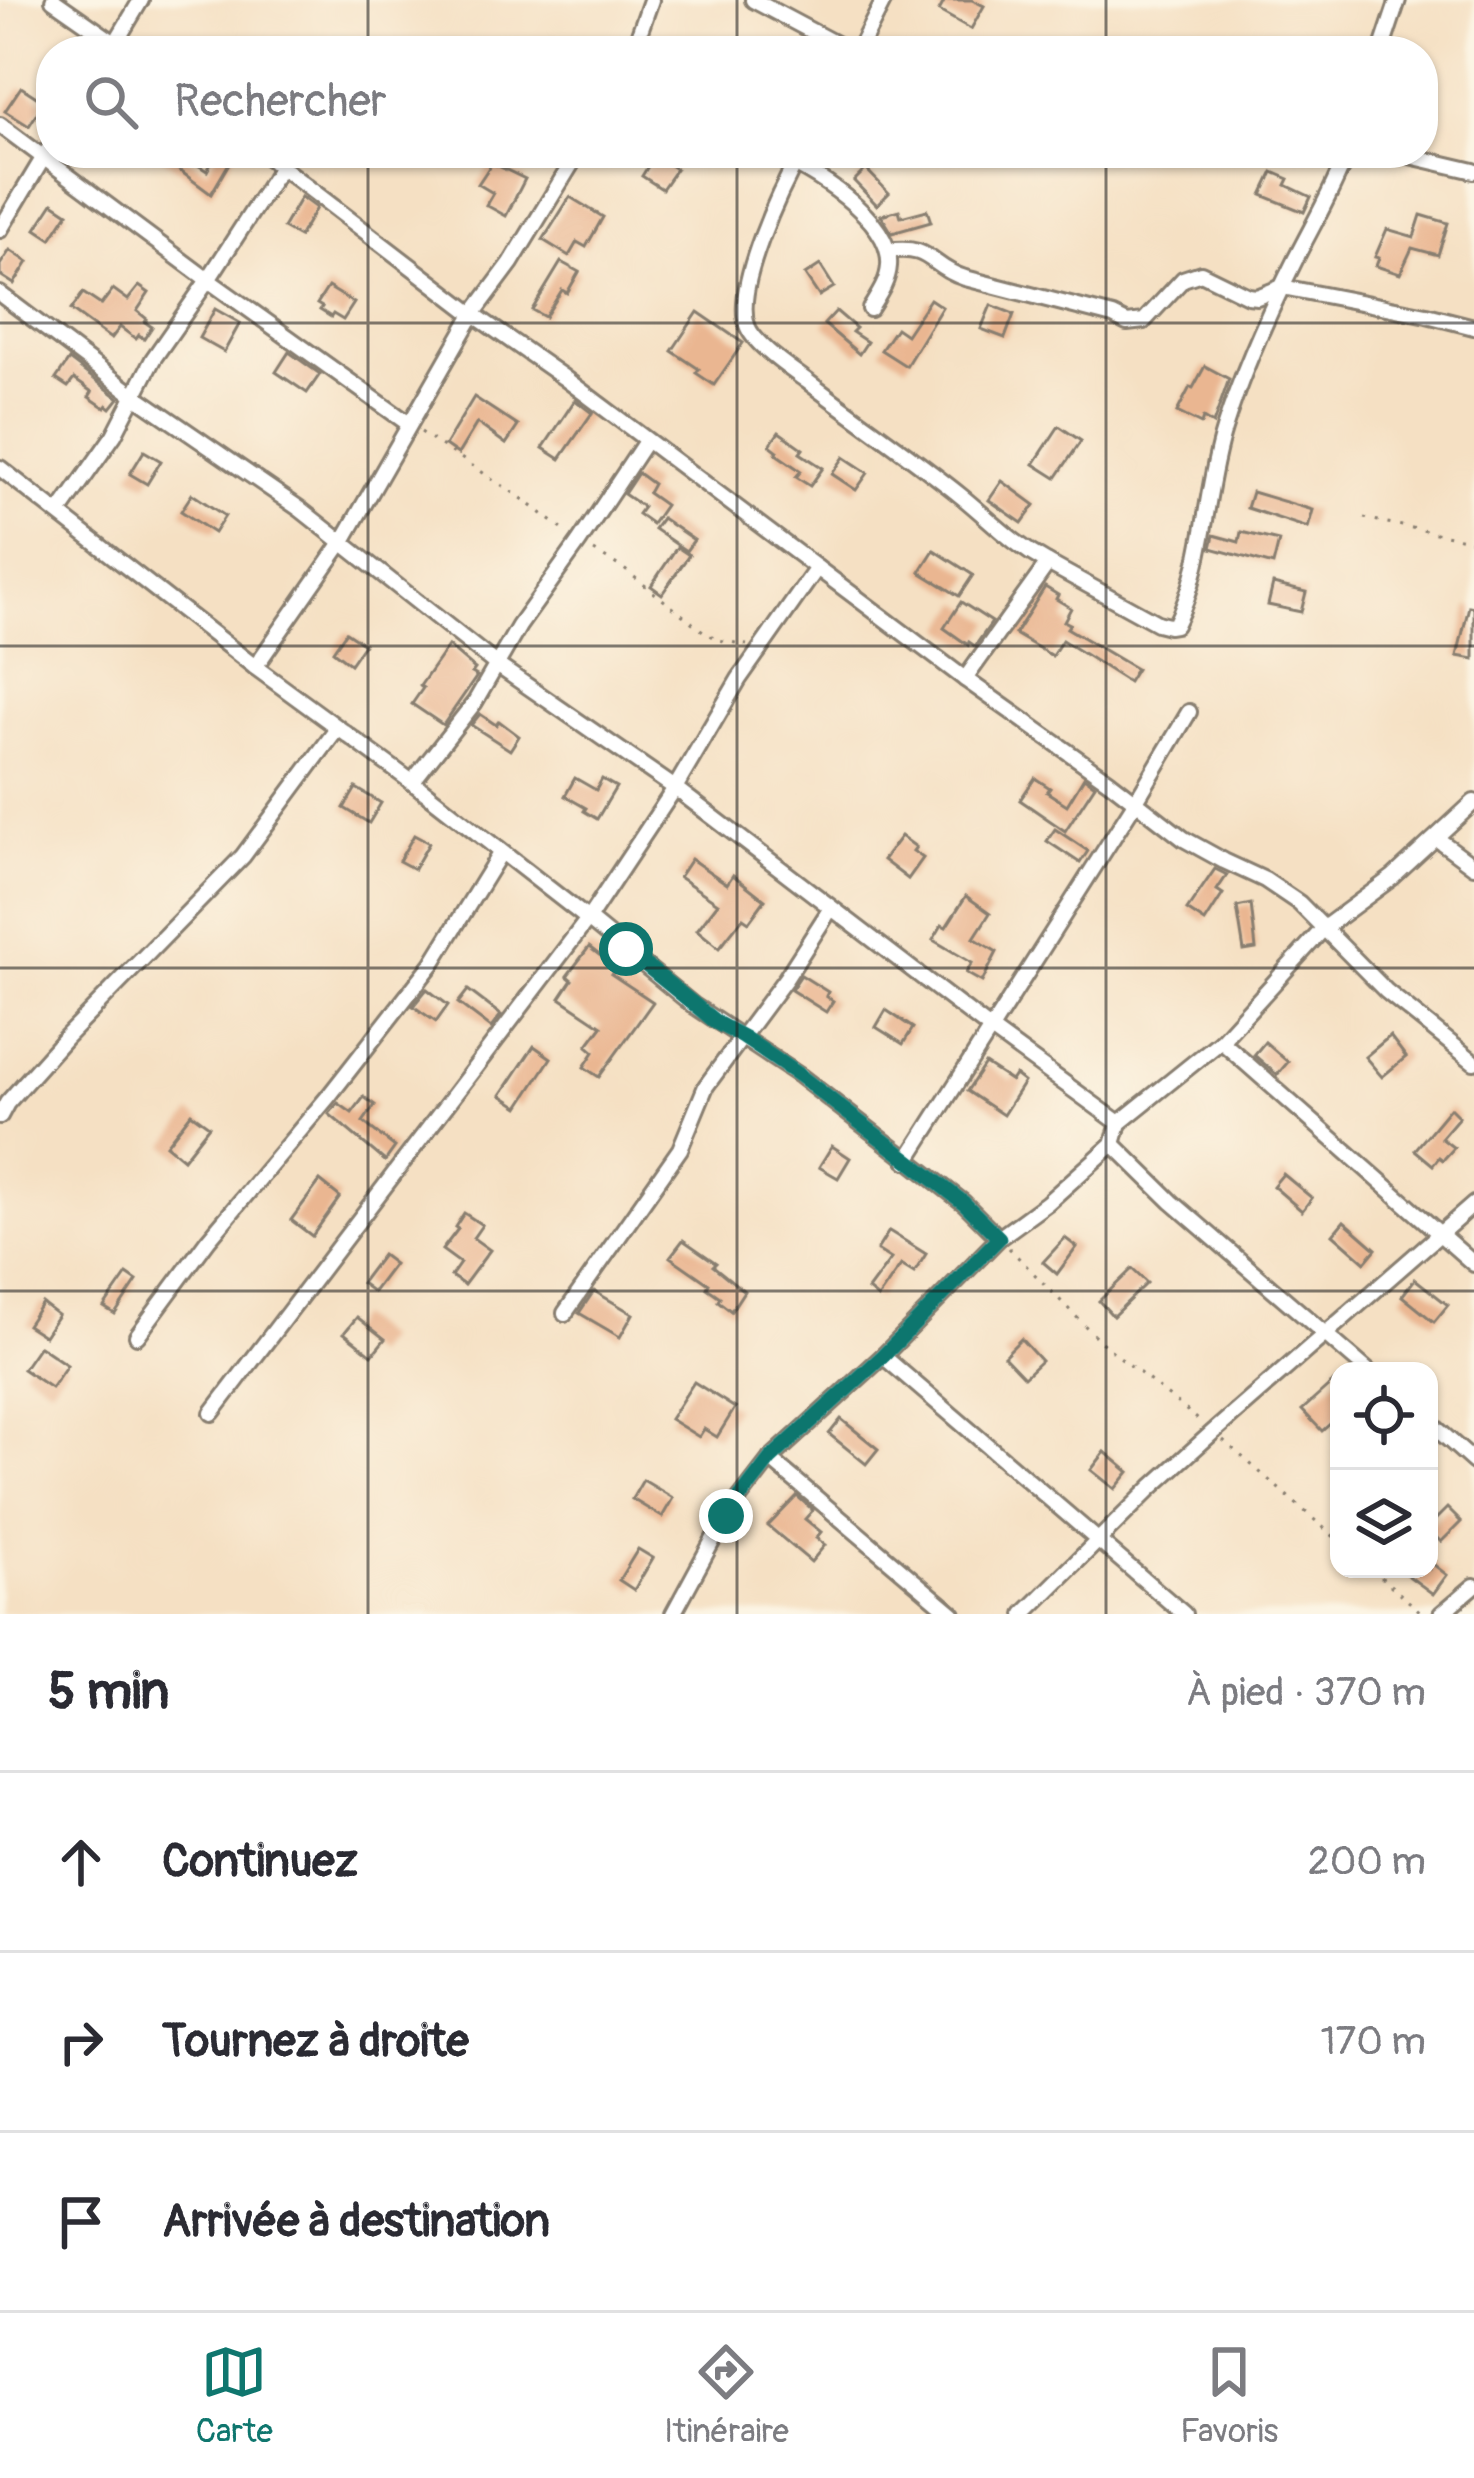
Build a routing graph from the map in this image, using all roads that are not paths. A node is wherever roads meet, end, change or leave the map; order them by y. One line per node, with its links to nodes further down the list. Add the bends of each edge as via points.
1 (52, 0): 7 (street)
2 (141, 0): 8 (street)
3 (651, 0): 9 (street)
4 (753, 0): 10 (street)
5 (884, 0): 11 (street)
6 (1398, 0): 12 (street)
7 (101, 36)
8 (123, 36)
9 (638, 36)
10 (824, 36)
11 (862, 36)
12 (1387, 36)
13 (0, 125): 14 (street)
14 (36, 144)
15 (1438, 163): 24 (street)
16 (36, 168): 25 (street)
17 (69, 168): 27 (street)
18 (280, 168): 27 (street)
19 (282, 168): 31 (street)
20 (569, 168): 31 (street)
21 (793, 168): 39 (street, via 755,259 748,331)
22 (810, 168): 26 (street)
23 (1342, 168): 28 (street)
24 (1474, 171)
25 (0, 230)
26 (888, 251): 28 (street, via 908,248 959,276 1137,324 1192,274 1248,296); 30 (street, via 886,281)
27 (208, 280): 33 (street); 34 (street)
28 (1282, 287): 32 (street); 39 (street, via 1223,434 1175,625 1157,623)
29 (0, 294): 33 (street)
30 (870, 309)
31 (473, 314): 34 (street); 35 (street)
32 (1474, 327)
33 (134, 395): 37 (street); 38 (street)
34 (409, 424): 38 (street)
35 (646, 441): 40 (street); 41 (street)
36 (0, 467): 37 (street)
37 (59, 513): 42 (street)
38 (343, 541): 41 (street); 42 (street)
39 (1048, 563): 43 (street)
40 (817, 568): 43 (street); 47 (street)
41 (496, 665): 46 (street); 47 (street)
42 (255, 667): 45 (street)
43 (965, 679): 48 (street)
44 (1189, 712): 48 (street)
45 (337, 729): 46 (street); 60 (street, via 243,856)
46 (412, 782): 51 (street)
47 (675, 788): 53 (street); 54 (street)
48 (1136, 801): 55 (street, via 1184,839 1265,880); 56 (street)
49 (1474, 802): 50 (street)
50 (1436, 838): 52 (street); 55 (street)
51 (501, 852): 54 (street); 70 (street, via 432,964)
52 (1474, 866)
53 (831, 908): 56 (street); 57 (street)
54 (588, 919): 57 (street); 73 (street)
55 (1324, 928): 58 (street); 59 (street)
56 (990, 1029): 61 (street); 63 (street)
57 (743, 1037): 63 (street); 68 (street, via 706,1086 680,1149)
58 (1221, 1041): 61 (street); 65 (street)
59 (1474, 1062)
60 (0, 1116)
61 (1119, 1123): 62 (street)
62 (1113, 1144): 66 (street); 69 (street)
63 (907, 1161): 66 (street)
64 (1474, 1204): 65 (street)
65 (1439, 1234): 67 (street); 69 (street)
66 (999, 1238): 71 (street)
67 (1474, 1264)
68 (565, 1313)
69 (1326, 1335): 72 (street); 77 (street)
70 (137, 1336)
71 (883, 1356): 75 (street); 77 (street)
72 (1358, 1362)
73 (212, 1413)
74 (1438, 1430): 76 (street)
75 (770, 1459): 79 (street, via 726,1516); 80 (street)
76 (1474, 1462)
77 (1098, 1542): 81 (street); 82 (street)
78 (1474, 1586): 83 (street)
79 (674, 1614)
80 (953, 1614)
81 (1024, 1614)
82 (1184, 1614)
83 (1441, 1614)

